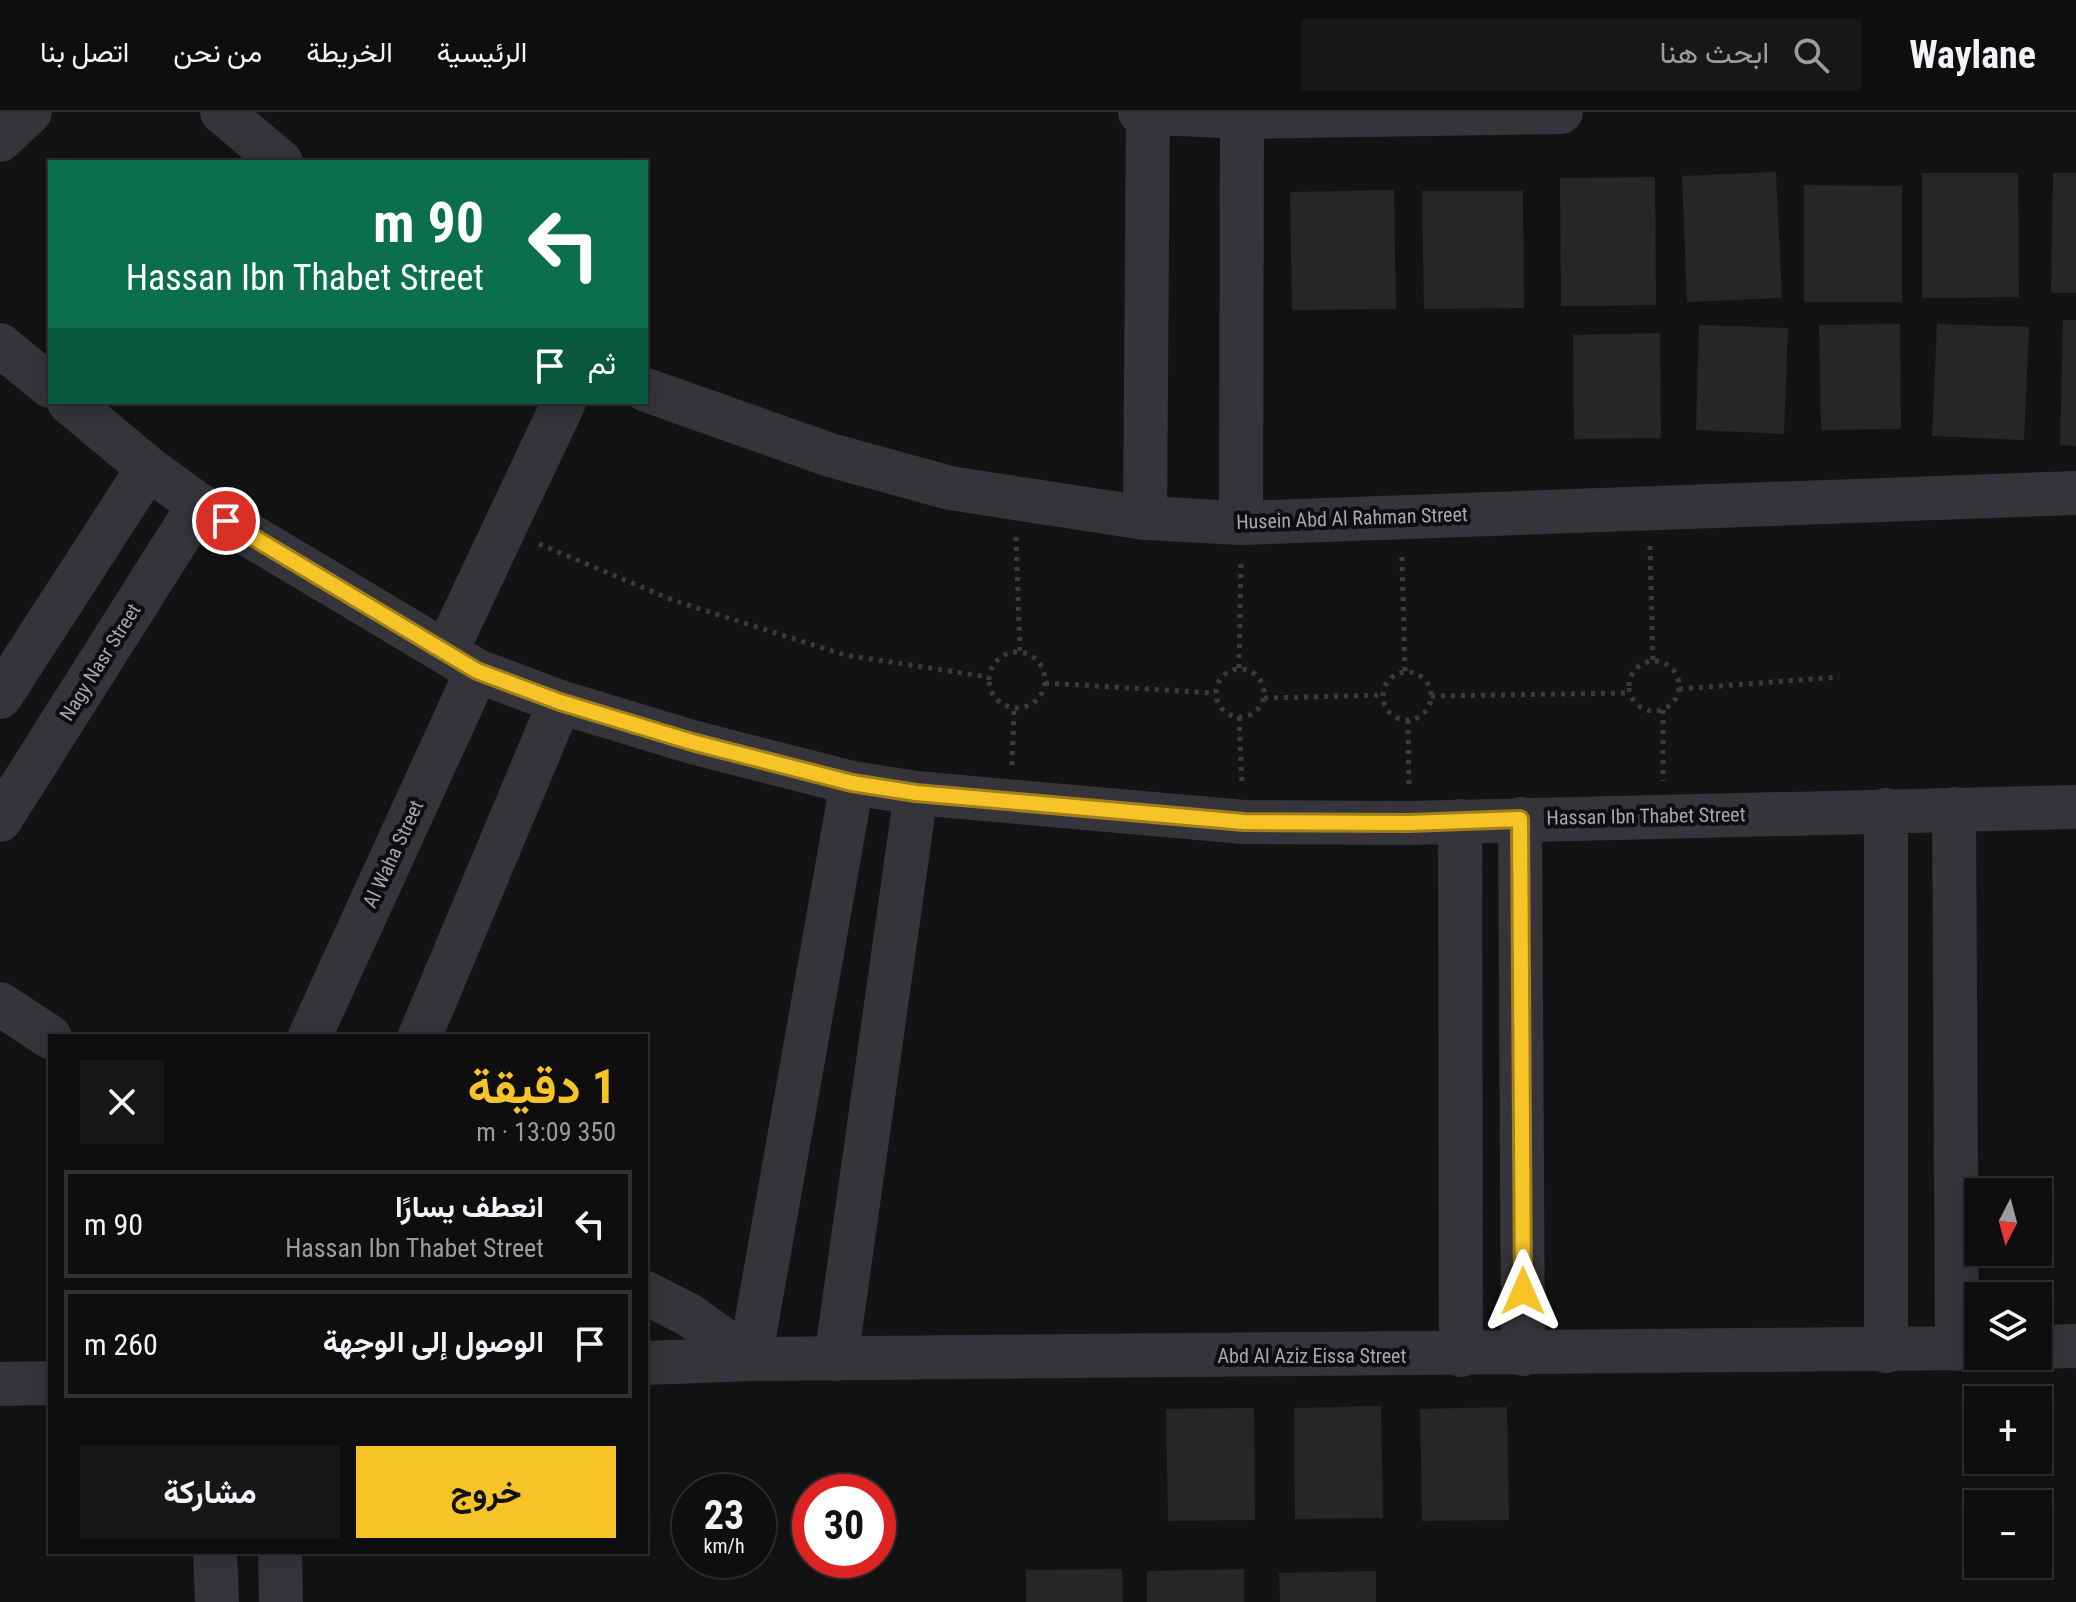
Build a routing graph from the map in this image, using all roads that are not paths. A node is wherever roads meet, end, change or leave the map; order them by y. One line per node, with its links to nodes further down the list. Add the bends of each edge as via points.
1 (30, 112): 6 (street)
2 (222, 112): 7 (street)
3 (1146, 112): 5 (street); 16 (street)
4 (1561, 112): 5 (street)
5 (1242, 114): 17 (street)
6 (0, 140)
7 (279, 160)
8 (0, 345): 9 (street)
9 (48, 384)
10 (648, 391): 16 (street, Husein Abd Al Rahman Street, via 830,455 950,488)
11 (71, 404): 13 (street, Hassan Ibn Thabet Street)
12 (563, 404): 18 (street, Al Waha Street, via 504,529)
13 (148, 468): 15 (street, Hassan Ibn Thabet Street); 19 (street)
14 (2076, 493): 17 (street, Husein Abd Al Rahman Street)
15 (199, 505): 18 (street, Hassan Ibn Thabet Street); 27 (street, Nagy Nasr Street)
16 (1145, 518): 17 (street, Husein Abd Al Rahman Street)
17 (1241, 523)
18 (461, 661): 20 (street, Hassan Ibn Thabet Street); 30 (street, Al Waha Street)
19 (0, 697)
20 (560, 702): 21 (street, Hassan Ibn Thabet Street); 31 (street)
21 (852, 783): 22 (street, Hassan Ibn Thabet Street); 41 (street)
22 (916, 793): 28 (street, Hassan Ibn Thabet Street, via 1244,822); 42 (street)
23 (2076, 807): 24 (street, Hassan Ibn Thabet Street)
24 (1954, 809): 25 (street, Hassan Ibn Thabet Street); 33 (street)
25 (1886, 810): 26 (street, Hassan Ibn Thabet Street); 38 (street)
26 (1520, 819): 28 (street, Hassan Ibn Thabet Street); 39 (street)
27 (0, 820)
28 (1460, 821): 40 (street)
29 (0, 1004): 32 (street)
30 (311, 1034)
31 (421, 1034)
32 (48, 1036)
33 (1966, 1282)
34 (648, 1294): 41 (street, via 689,1315)
35 (2076, 1346): 36 (street)
36 (2052, 1347)
37 (1964, 1349): 38 (street, Abd Al Aziz Eissa Street)
38 (1886, 1351): 39 (street, Abd Al Aziz Eissa Street)
39 (1523, 1354): 40 (street, Abd Al Aziz Eissa Street)
40 (1461, 1355): 42 (street, Abd Al Aziz Eissa Street)
41 (750, 1359): 42 (street, Abd Al Aziz Eissa Street); 43 (street, Abd Al Aziz Eissa Street)
42 (836, 1359)
43 (648, 1363)
44 (48, 1383): 45 (street)
45 (0, 1384)
46 (215, 1554): 48 (street)
47 (280, 1554): 49 (street)
48 (217, 1602)
49 (281, 1602)

